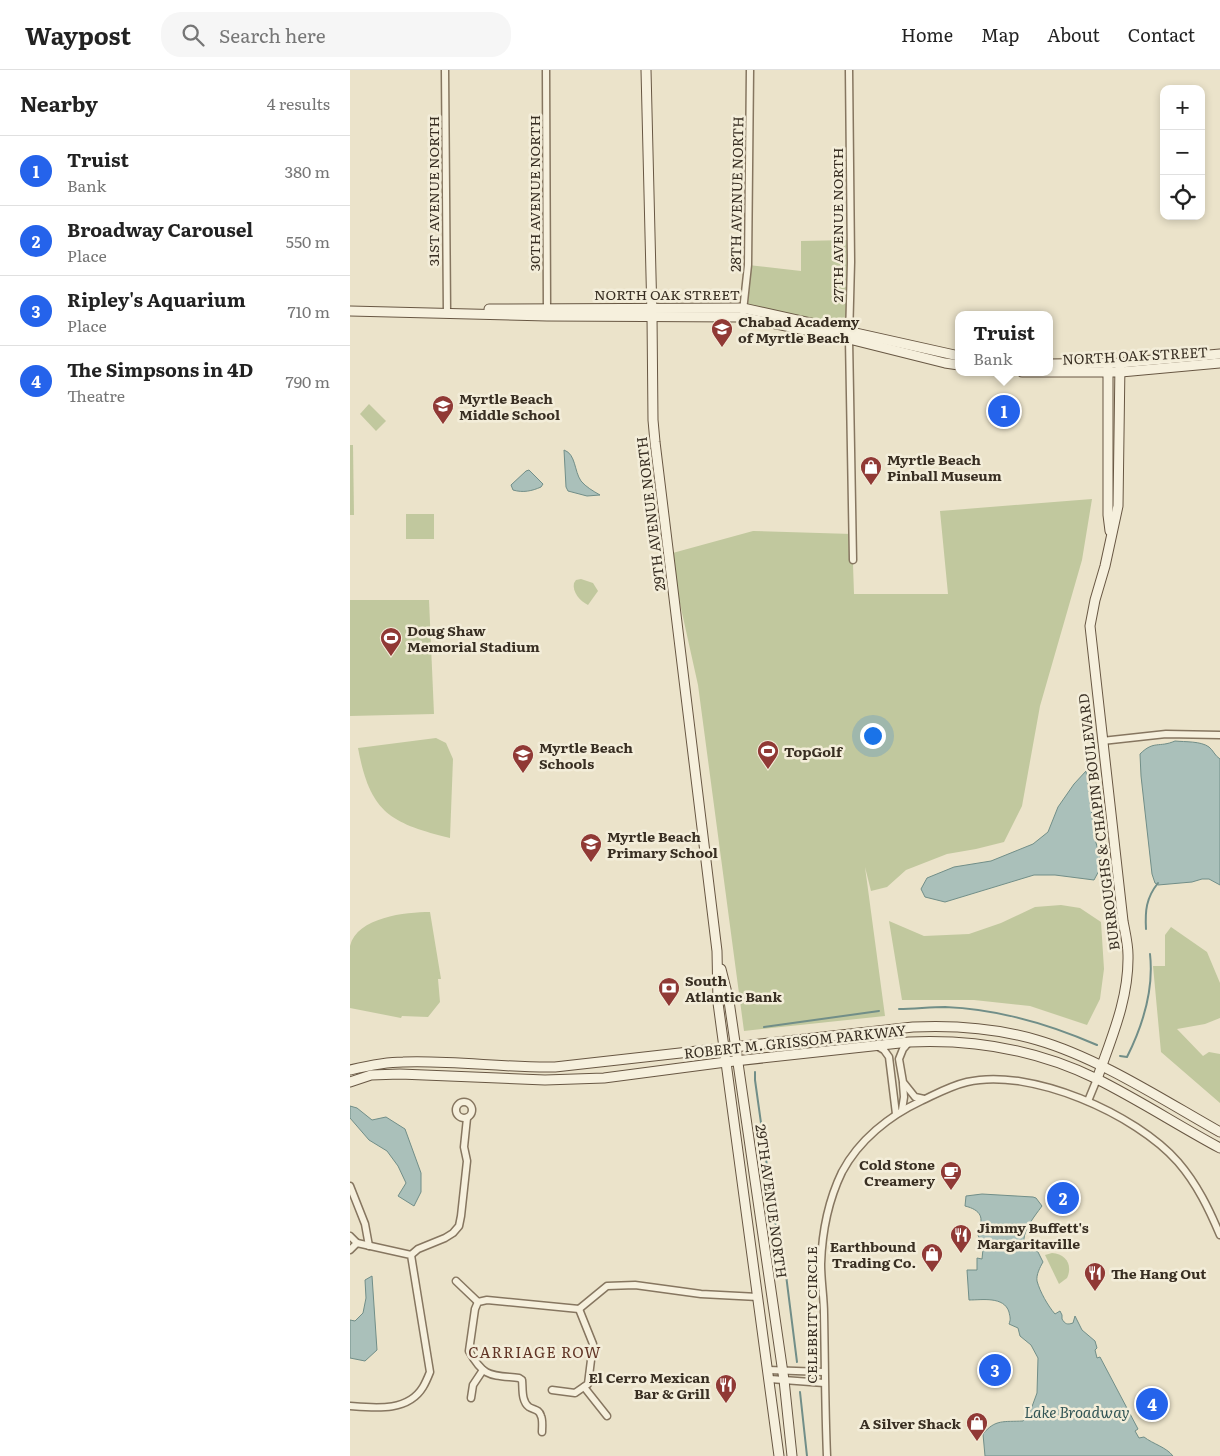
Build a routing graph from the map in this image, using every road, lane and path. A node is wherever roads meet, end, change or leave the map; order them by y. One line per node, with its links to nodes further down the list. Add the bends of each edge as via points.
1 (445, 70): 7 (street, 31ST AVENUE NORTH)
2 (546, 70): 8 (street, 30TH AVENUE NORTH)
3 (646, 70): 9 (main road, 29TH AVENUE NORTH)
4 (750, 70): 10 (street, 28TH AVENUE NORTH, via 748,265)
5 (848, 70): 11 (street, 27TH AVENUE NORTH)
6 (350, 311): 7 (main road, NORTH OAK STREET)
7 (447, 312): 8 (main road, NORTH OAK STREET)
8 (547, 312): 9 (main road, NORTH OAK STREET)
9 (652, 312): 10 (main road, NORTH OAK STREET); 24 (main road, 29TH AVENUE NORTH, via 655,442)
10 (742, 312): 11 (main road, NORTH OAK STREET)
11 (849, 335): 13 (main road, NORTH OAK STREET); 15 (main road, NORTH OAK STREET); 21 (street, 27TH AVENUE NORTH)
12 (1220, 354): 18 (main road, NORTH OAK STREET)
13 (955, 355)
14 (1220, 363): 18 (main road, NORTH OAK STREET)
15 (955, 364)
16 (1053, 364): 17 (main road, NORTH OAK STREET)
17 (1108, 368): 18 (main road, NORTH OAK STREET); 19 (main road, NORTH OAK STREET); 20 (main road, BURROUGHS & CHAPIN BOULEVARD, via 1108,515)
18 (1121, 368): 20 (main road, BURROUGHS & CHAPIN BOULEVARD, via 1118,506)
19 (1053, 371)
20 (1111, 536): 23 (main road, BURROUGHS & CHAPIN BOULEVARD, via 1090,626)
21 (852, 560)
22 (1220, 735): 23 (street, via 1166,734)
23 (1102, 740): 31 (main road, BURROUGHS & CHAPIN BOULEVARD, via 1128,954 1126,991)
24 (717, 952): 27 (main road, 29TH AVENUE NORTH); 28 (main road, 29TH AVENUE NORTH, via 718,1003)
25 (909, 1042): 26 (main road, ROBERT M. GRISSOM PARKWAY); 33 (main road, ROBERT M. GRISSOM PARKWAY, via 958,1042 1011,1049 1050,1060); 35 (street, via 899,1059)
26 (877, 1046): 29 (main road, ROBERT M. GRISSOM PARKWAY); 39 (street, via 889,1057)
27 (736, 1048): 28 (main road, ROBERT M. GRISSOM PARKWAY); 29 (main road, 29TH AVENUE NORTH); 31 (main road, ROBERT M. GRISSOM PARKWAY, via 912,1027 957,1027 1038,1040)
28 (725, 1049): 30 (main road, 29TH AVENUE NORTH); 32 (main road, ROBERT M. GRISSOM PARKWAY, via 555,1067 402,1062)
29 (738, 1061): 30 (main road, ROBERT M. GRISSOM PARKWAY); 56 (main road, 29TH AVENUE NORTH)
30 (726, 1062): 34 (main road, ROBERT M. GRISSOM PARKWAY, via 604,1078 545,1080 400,1074 371,1075); 51 (main road, 29TH AVENUE NORTH)
31 (1101, 1066): 33 (main road, BURROUGHS & CHAPIN BOULEVARD); 41 (main road, ROBERT M. GRISSOM PARKWAY)
32 (350, 1070)
33 (1096, 1079): 37 (street, BURROUGHS & CHAPIN BOULEVARD); 42 (main road, ROBERT M. GRISSOM PARKWAY)
34 (350, 1082)
35 (903, 1082): 36 (street, via 915,1097); 38 (street)
36 (924, 1099): 37 (street, CELEBRITY CIRCLE, via 952,1086 993,1080 1043,1086); 38 (street, CELEBRITY CIRCLE)
37 (1088, 1102): 44 (street, CELEBRITY CIRCLE, via 1130,1123 1168,1152 1199,1190)
38 (902, 1110): 39 (street, CELEBRITY CIRCLE)
39 (896, 1114): 57 (street, CELEBRITY CIRCLE, via 865,1140 843,1170 831,1200 821,1265)
40 (467, 1118): 49 (street, via 459,1226 445,1238)
41 (1220, 1132)
42 (1220, 1148)
43 (350, 1186): 47 (street, via 365,1224)
44 (1219, 1232)
45 (350, 1236): 46 (street)
46 (357, 1243): 47 (street); 48 (street)
47 (369, 1246): 49 (street)
48 (350, 1250)
49 (411, 1255): 64 (street, via 430,1372 423,1388 397,1406)
50 (456, 1281): 52 (street)
51 (758, 1297): 53 (street, via 700,1294 635,1285 607,1286); 55 (main road, 29TH AVENUE NORTH)
52 (478, 1302): 53 (street, via 487,1300); 54 (street, via 474,1309 468,1351)
53 (579, 1308): 61 (street, via 593,1344 588,1384)
54 (482, 1370): 63 (street, via 473,1384); 66 (street, via 522,1380 523,1397 529,1407 536,1409 541,1416)
55 (768, 1370): 56 (street); 58 (main road, 29TH AVENUE NORTH)
56 (783, 1370): 57 (street); 59 (main road, 29TH AVENUE NORTH)
57 (824, 1372): 60 (street, CELEBRITY CIRCLE)
58 (770, 1379): 59 (street); 67 (main road, 29TH AVENUE NORTH)
59 (784, 1380): 60 (street); 68 (main road, 29TH AVENUE NORTH)
60 (824, 1384): 69 (street, CELEBRITY CIRCLE)
61 (584, 1387): 62 (street, via 574,1393); 65 (street)
62 (552, 1390)
63 (472, 1398)
64 (350, 1406)
65 (607, 1416)
66 (542, 1432)
67 (779, 1456)
68 (792, 1456)
69 (827, 1456)

